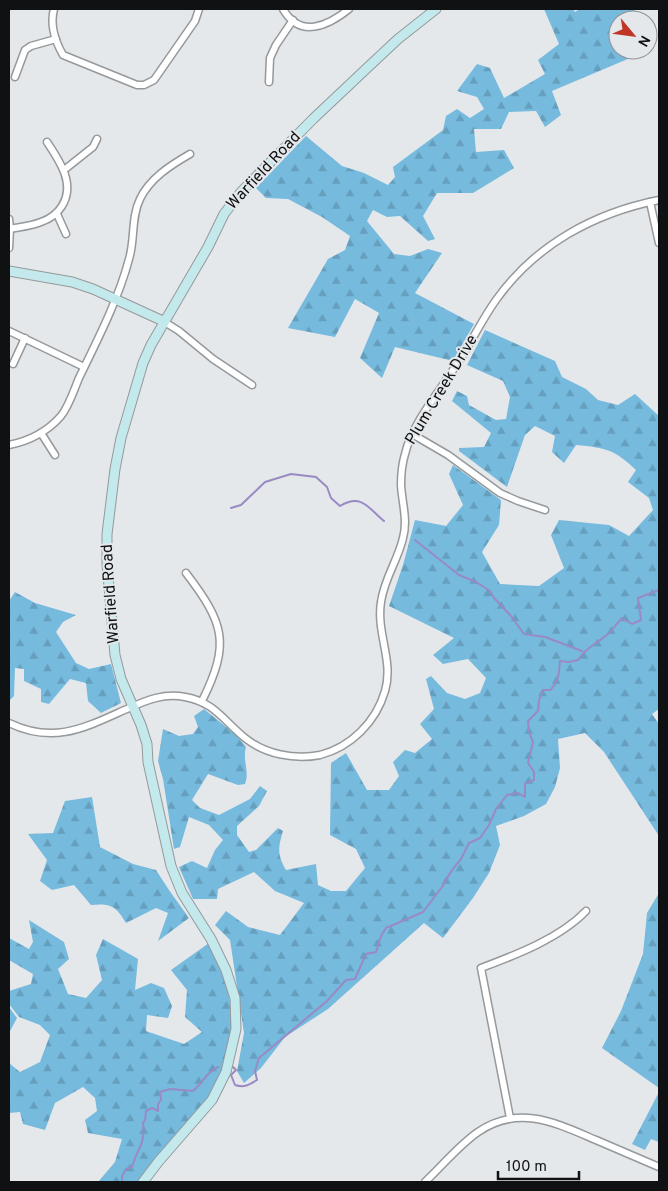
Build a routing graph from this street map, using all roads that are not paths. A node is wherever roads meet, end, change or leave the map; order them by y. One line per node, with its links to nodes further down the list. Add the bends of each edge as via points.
1 (54, 9): 7 (street, via 51,20)
2 (199, 9): 7 (street, via 195,21 154,80 144,85 63,55)
3 (284, 9): 6 (street)
4 (349, 9): 6 (street, via 323,26 299,24)
5 (436, 9): 24 (street, Warfield Road, via 366,69 241,192 224,214)
6 (293, 20): 9 (street, via 270,58)
7 (56, 39): 8 (street, via 25,50)
8 (15, 77)
9 (269, 82)
10 (97, 139): 13 (street, via 92,148)
11 (47, 142): 13 (street)
12 (190, 154): 23 (street, via 166,168 140,198 129,262)
13 (64, 170): 16 (street, via 67,193)
14 (659, 200): 15 (street, Plum Creek Drive)
15 (650, 202): 20 (street); 31 (street, Plum Creek Drive, via 583,225 551,244 524,266 494,302)
16 (57, 214): 18 (street, via 42,222); 19 (street)
17 (9, 219): 18 (street)
18 (10, 229): 21 (street)
19 (66, 234)
20 (659, 243)
21 (9, 248)
22 (9, 271): 23 (street, via 72,282)
23 (115, 298): 24 (street); 28 (street)
24 (163, 321): 29 (street); 37 (street, Warfield Road, via 143,363 121,438 107,534 115,655)
25 (9, 331): 26 (street)
26 (25, 338): 27 (street); 28 (street)
27 (13, 364)
28 (84, 367): 30 (street, via 62,414)
29 (252, 385)
30 (41, 433): 32 (street); 33 (street)
31 (412, 434): 34 (street, via 448,455 500,493); 36 (street, Plum Creek Drive, via 401,470 406,519 404,534 380,604 388,661 385,692 376,714 345,744 319,755 303,757 280,755 264,749 245,738 219,712)
32 (9, 445)
33 (56, 455)
34 (545, 510)
35 (186, 573): 36 (street, via 210,606 219,635 218,666)
36 (202, 701): 37 (street, Plum Creek Drive, via 166,695)
37 (133, 706): 38 (street, Plum Creek Drive, via 86,728 64,733 36,733); 42 (street, Warfield Road, via 147,744 159,819 174,876 220,955 230,981 236,1012 235,1038 218,1091)
38 (9, 724)
39 (586, 911): 40 (street, via 563,930 511,957 481,968)
40 (510, 1118): 41 (street, via 536,1118 555,1123); 43 (street, via 478,1132)
41 (659, 1168)
42 (143, 1182)
43 (425, 1182)

